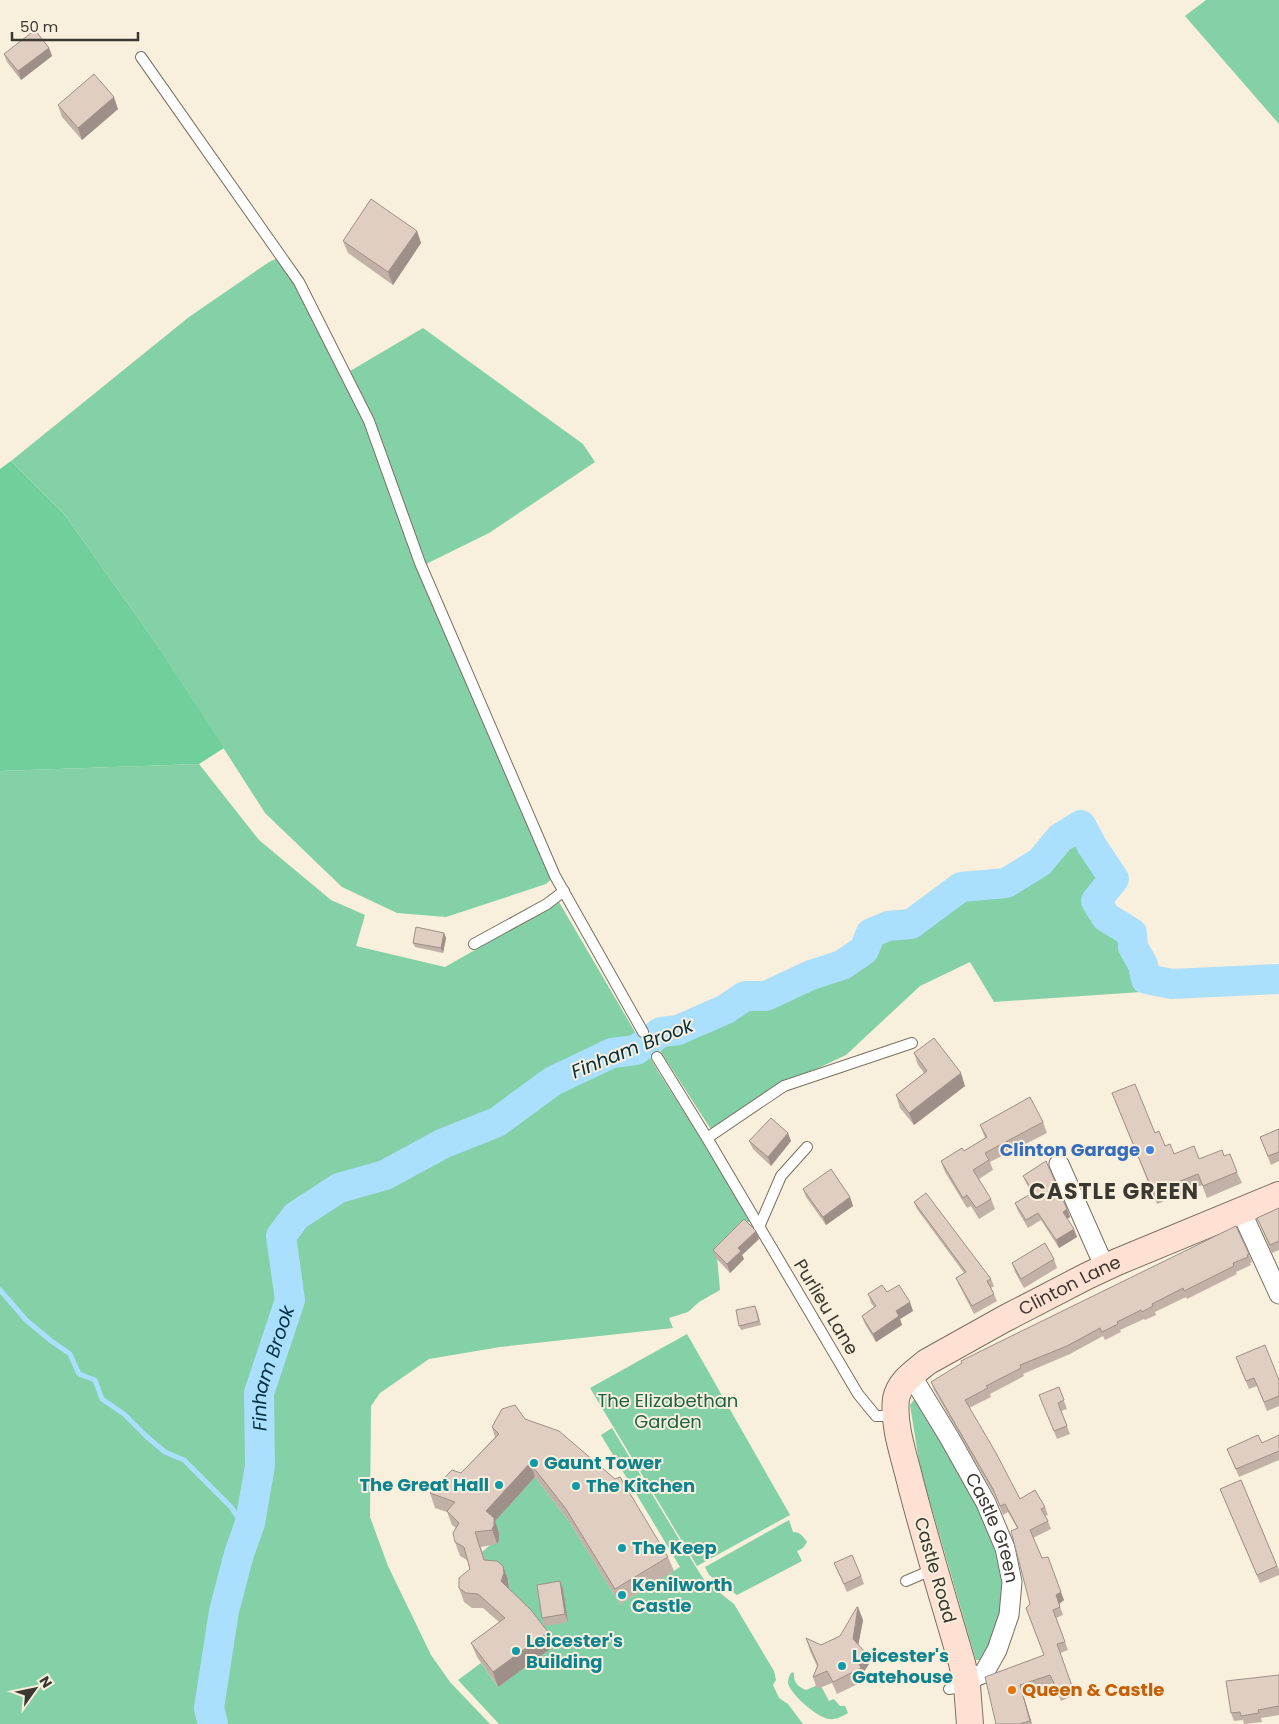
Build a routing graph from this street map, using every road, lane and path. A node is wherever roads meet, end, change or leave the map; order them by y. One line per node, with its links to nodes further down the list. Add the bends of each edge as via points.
1 (141, 57): 2 (lane, via 299,282 369,421 420,563)
2 (564, 891): 3 (lane, via 547,904); 4 (lane)
3 (474, 944)
4 (644, 1032)
5 (912, 1043): 7 (lane, via 784,1086)
6 (657, 1057): 7 (lane, Purlieu Lane)
7 (707, 1138): 12 (lane, Purlieu Lane)
8 (806, 1147): 12 (lane, via 781,1176)
9 (1059, 1164): 13 (street)
10 (1279, 1195): 11 (main road, Clinton Lane)
11 (1241, 1211): 13 (main road, Clinton Lane); 14 (street)
12 (759, 1227): 16 (lane, Purlieu Lane, via 858,1394 876,1416)
13 (1105, 1268): 15 (main road, Clinton Lane, via 1004,1318 927,1362)
14 (1279, 1294)
15 (911, 1375): 16 (main road, Clinton Lane, via 900,1387); 19 (street, Castle Green, via 986,1503 1005,1548 1012,1582 1009,1615 998,1650 984,1672)
16 (896, 1416): 17 (main road, Castle Road)
17 (934, 1569): 18 (lane); 19 (main road, Castle Road, via 962,1663)
18 (906, 1581)
19 (960, 1685): 20 (main road, Castle Road)
20 (971, 1722)

